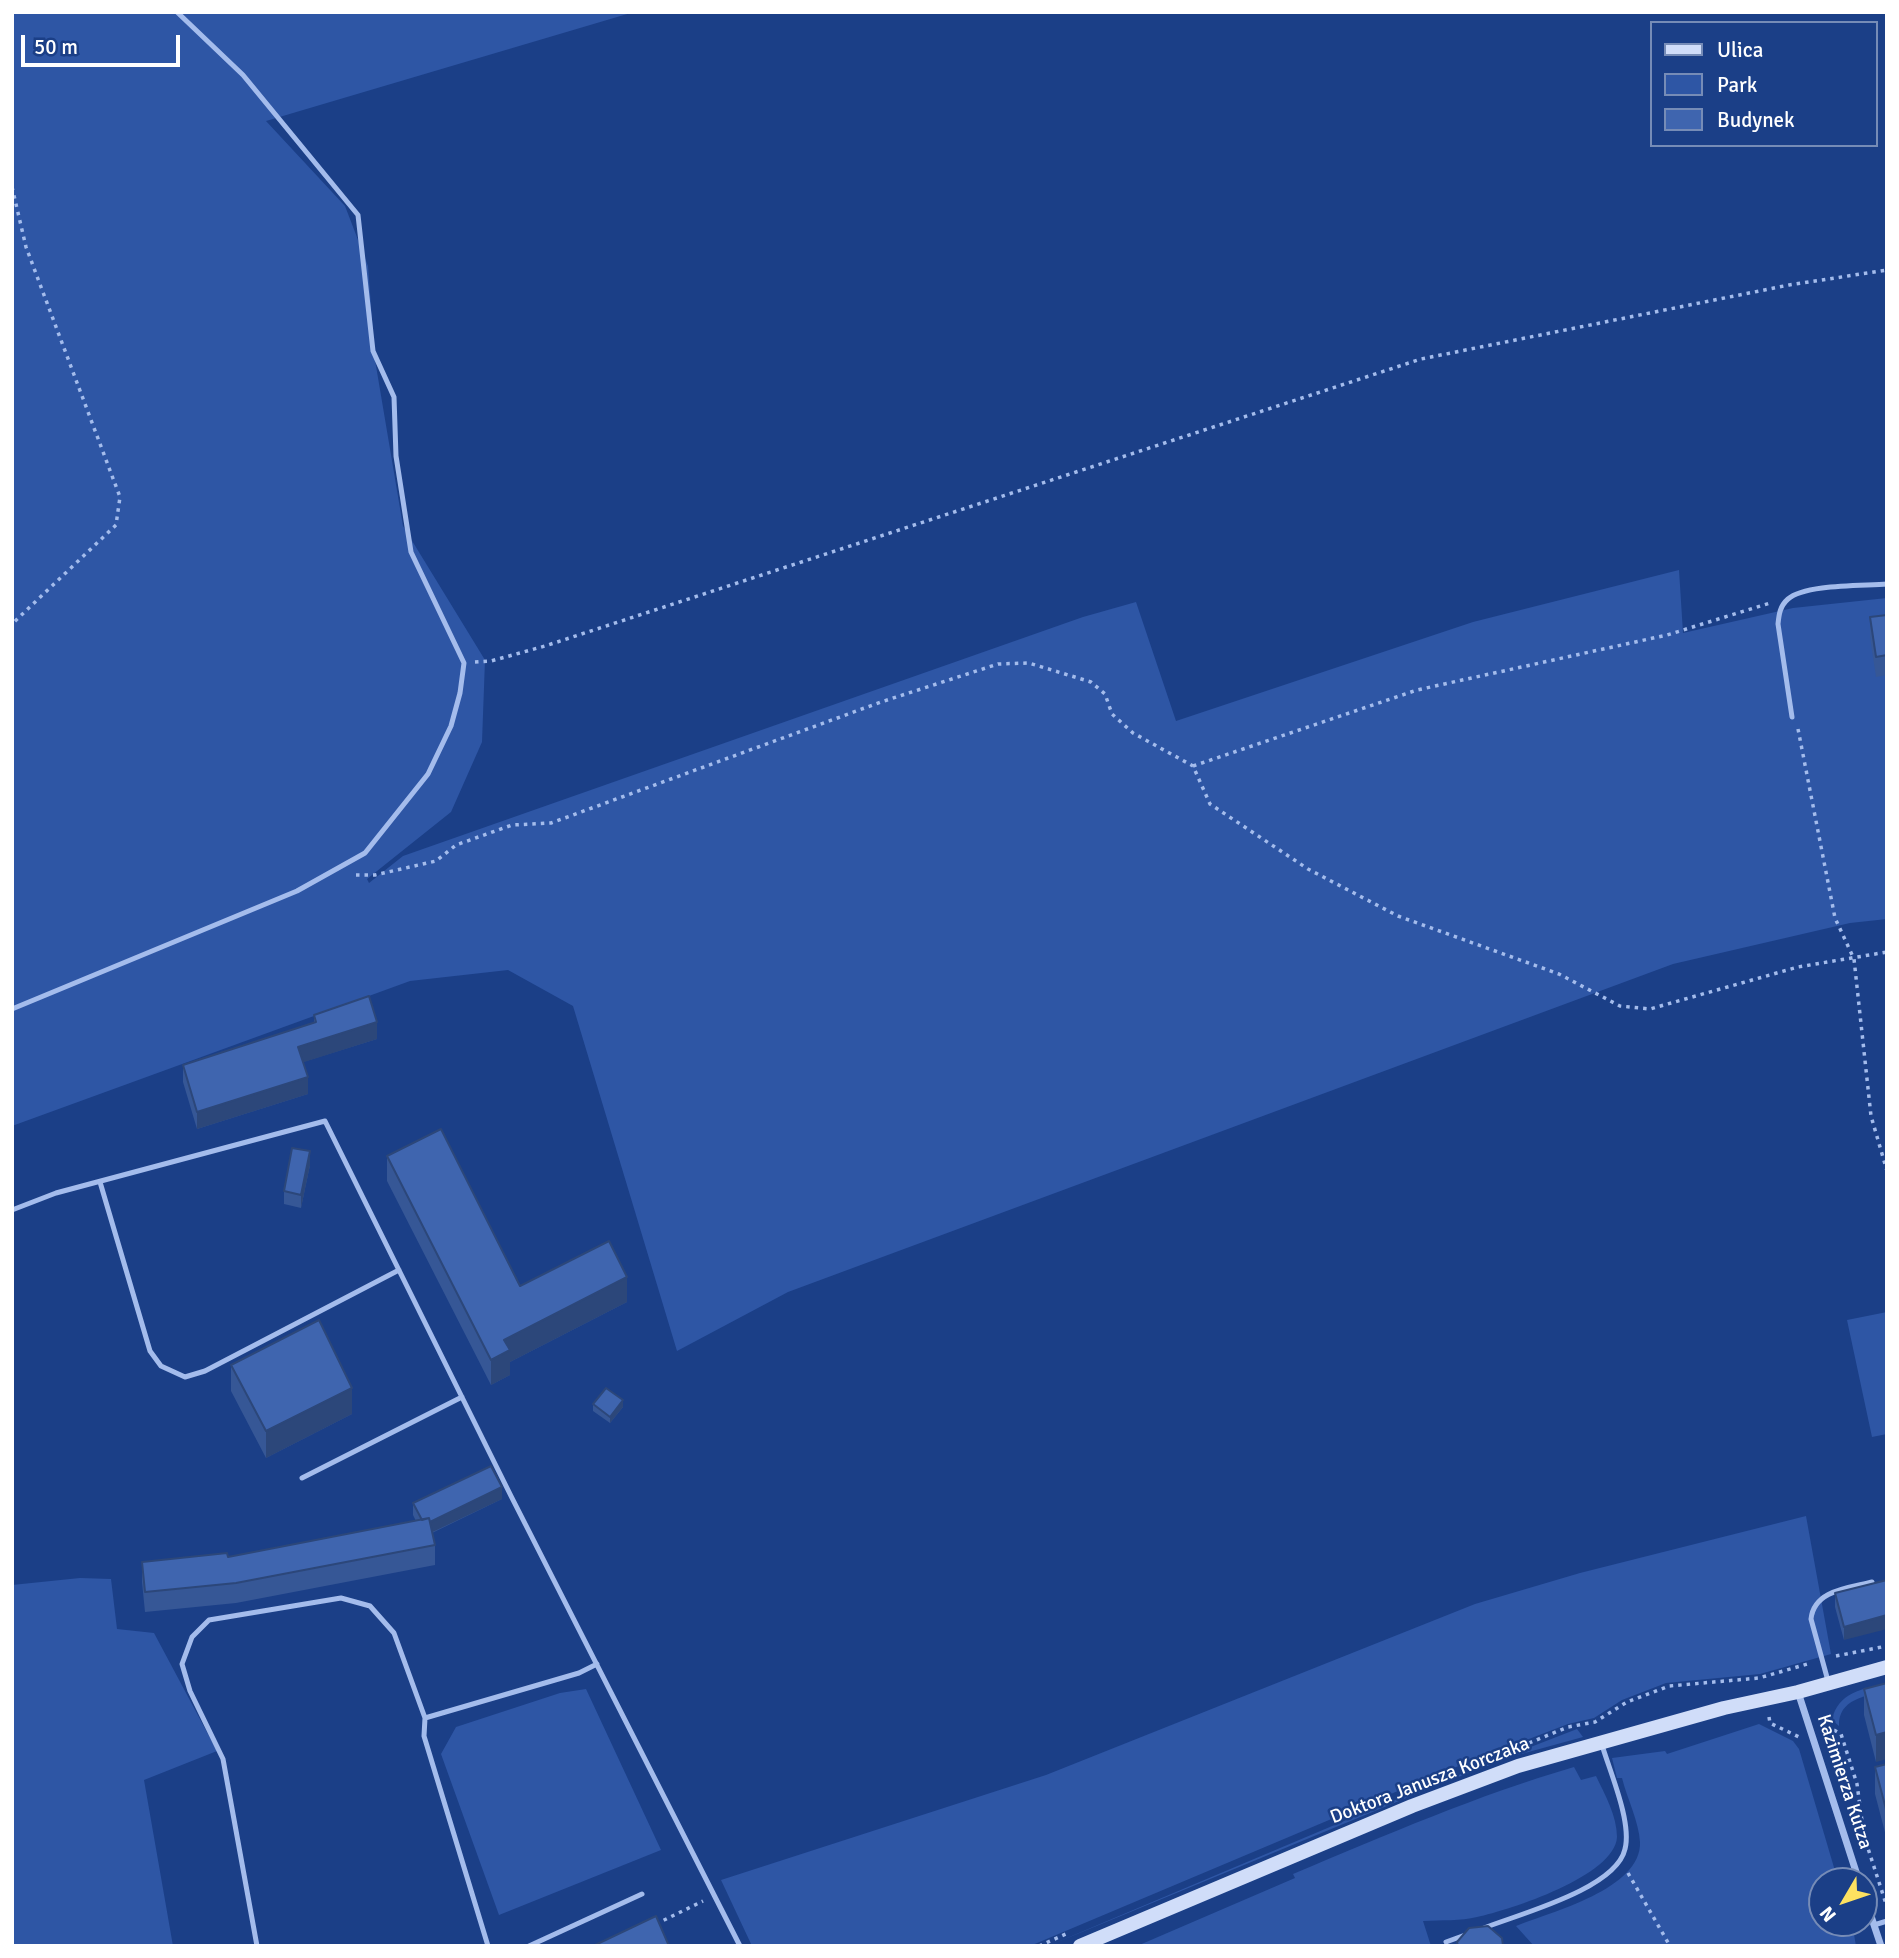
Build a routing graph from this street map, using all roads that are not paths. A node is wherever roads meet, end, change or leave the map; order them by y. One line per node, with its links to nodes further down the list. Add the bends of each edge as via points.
1 (177, 12): 4 (lane, via 243,75 358,215 373,351 394,397 396,456 411,552 464,663 451,726 428,774 365,853 297,891)
2 (1887, 584): 3 (lane, via 1803,591 1788,598 1778,624)
3 (1792, 716)
4 (12, 1009)
5 (100, 1182): 6 (lane); 7 (lane, via 325,1121); 7 (lane, via 150,1351 161,1366 185,1377 205,1371)
6 (12, 1210)
7 (399, 1269): 8 (lane)
8 (462, 1397): 9 (lane); 11 (lane)
9 (302, 1478)
10 (1872, 1582): 13 (lane, via 1832,1593 1812,1609)
11 (597, 1664): 15 (lane); 23 (lane)
12 (1887, 1667): 13 (street, Doktora Janusza Korczaka)
13 (1828, 1684): 14 (street, Doktora Janusza Korczaka)
14 (1798, 1692): 16 (street, Doktora Janusza Korczaka); 17 (street, Kazimierza Kutza)
15 (425, 1718): 20 (lane, via 394,1633 370,1606 341,1598 209,1620 192,1637 182,1664 223,1759); 21 (lane, via 424,1736)
16 (1601, 1742): 19 (lane, via 1626,1828 1625,1850 1619,1859 1593,1885); 24 (street, Doktora Janusza Korczaka, via 1447,1791)
17 (1854, 1867)
18 (642, 1894): 22 (lane)
19 (1446, 1942)
20 (257, 1946)
21 (488, 1946)
22 (529, 1946)
23 (740, 1946)
24 (1080, 1946)

